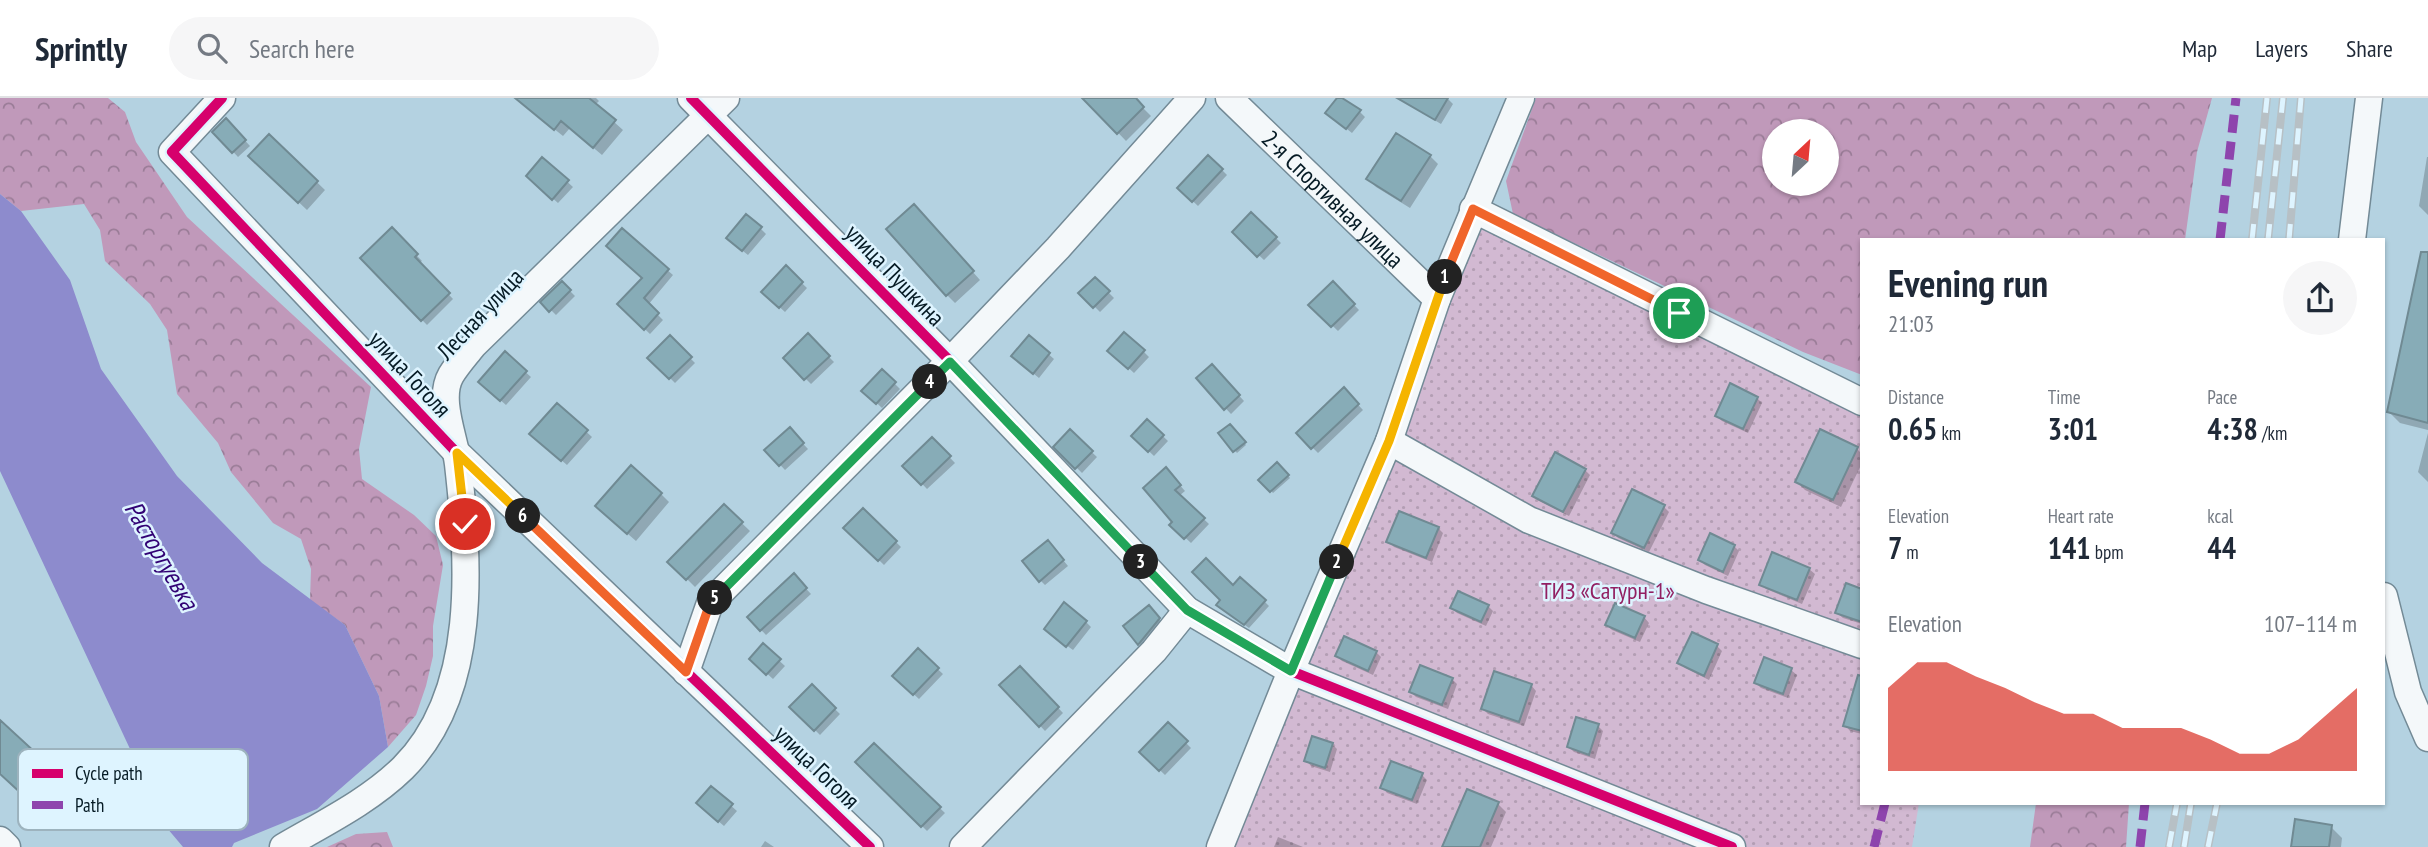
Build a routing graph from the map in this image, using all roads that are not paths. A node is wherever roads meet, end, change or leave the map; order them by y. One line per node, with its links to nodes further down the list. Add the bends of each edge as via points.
1 (222, 98): 13 (street, улица Гоголя, via 173,152)
2 (1192, 98): 10 (street)
3 (1230, 98): 9 (street, 2-я Спортивная улица)
4 (1521, 98): 7 (street)
5 (2369, 98): 8 (street)
6 (709, 104): 10 (street, улица Пушкина); 13 (street, Лесная улица, via 473,346 449,377 445,410)
7 (1473, 209): 9 (street); 11 (street)
8 (2352, 238)
9 (1437, 299): 12 (street)
10 (950, 362): 15 (street, улица Пушкина); 18 (street, via 710,603)
11 (1860, 401)
12 (1389, 441): 16 (street, via 1529,520); 17 (street)
13 (457, 453): 18 (street, улица Гоголя); 22 (street, Лесная улица, via 466,581 458,663 437,724 404,767 363,801)
14 (2385, 600): 19 (street, via 2408,692)
15 (1187, 610): 17 (street, улица Пушкина); 24 (street, via 1154,651)
16 (1860, 644)
17 (1291, 671): 25 (street); 26 (street, улица Пушкина)
18 (686, 672): 23 (street, улица Гоголя)
19 (2428, 738)
20 (0, 840): 21 (street)
21 (7, 847)
22 (283, 847)
23 (870, 847)
24 (963, 847)
25 (1220, 847)
26 (1732, 847)

